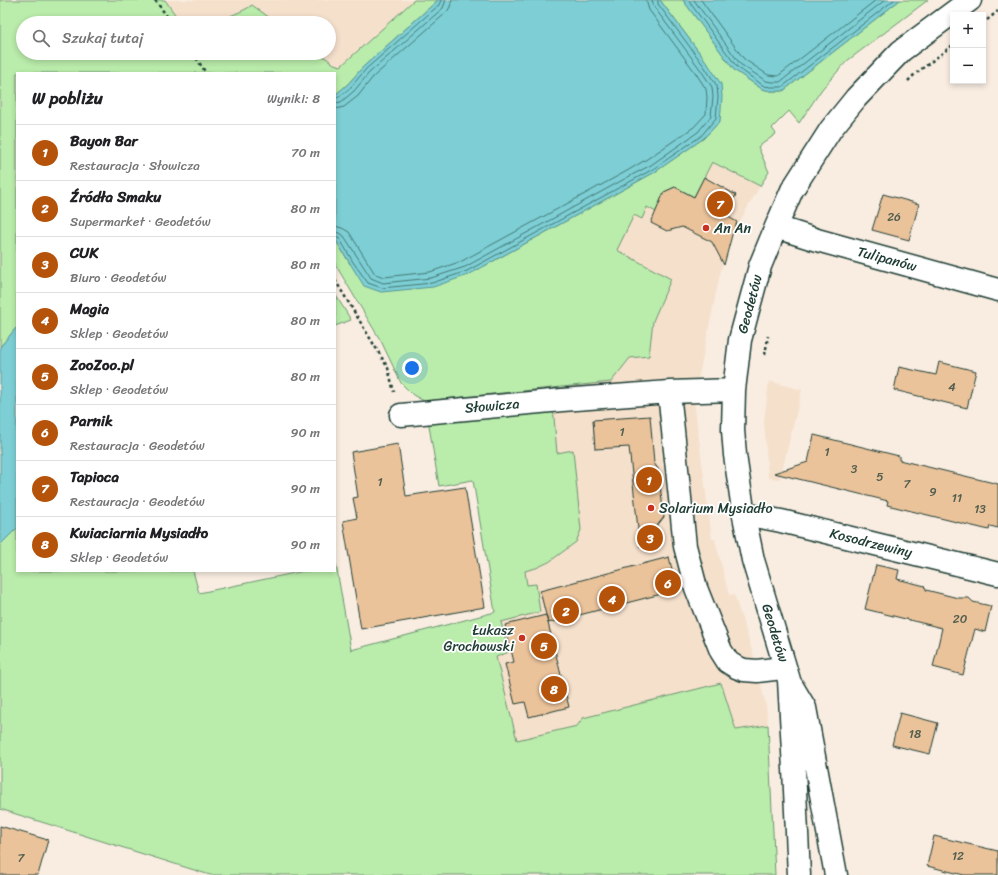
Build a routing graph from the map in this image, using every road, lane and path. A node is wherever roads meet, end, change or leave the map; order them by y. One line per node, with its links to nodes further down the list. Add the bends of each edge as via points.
1 (156, 0): 4 (path)
2 (970, 0): 10 (street, Geodetów, via 902,51 856,98 830,129 792,190)
3 (998, 11): 5 (path)
4 (167, 16)
5 (986, 20)
6 (950, 47): 9 (path)
7 (197, 60): 8 (path)
8 (205, 72)
9 (906, 84)
10 (776, 227): 12 (street, Tulipanów); 15 (street, Geodetów, via 760,266 740,340)
11 (336, 282): 17 (path, via 388,368)
12 (998, 290)
13 (768, 334): 14 (path)
14 (764, 357)
15 (734, 390): 16 (street, Słowicza); 18 (street, Geodetów, via 733,430)
16 (669, 392): 17 (street, Słowicza); 20 (street, via 685,546 696,588 721,651 728,662 744,670 757,672 774,669)
17 (401, 415)
18 (744, 516): 19 (street, Kosodrzewiny, via 781,521); 20 (street, Geodetów, via 753,560)
19 (998, 574)
20 (786, 673): 21 (street, Geodetów); 22 (street, Geodetów, via 805,708)
21 (799, 875)
22 (836, 875)

